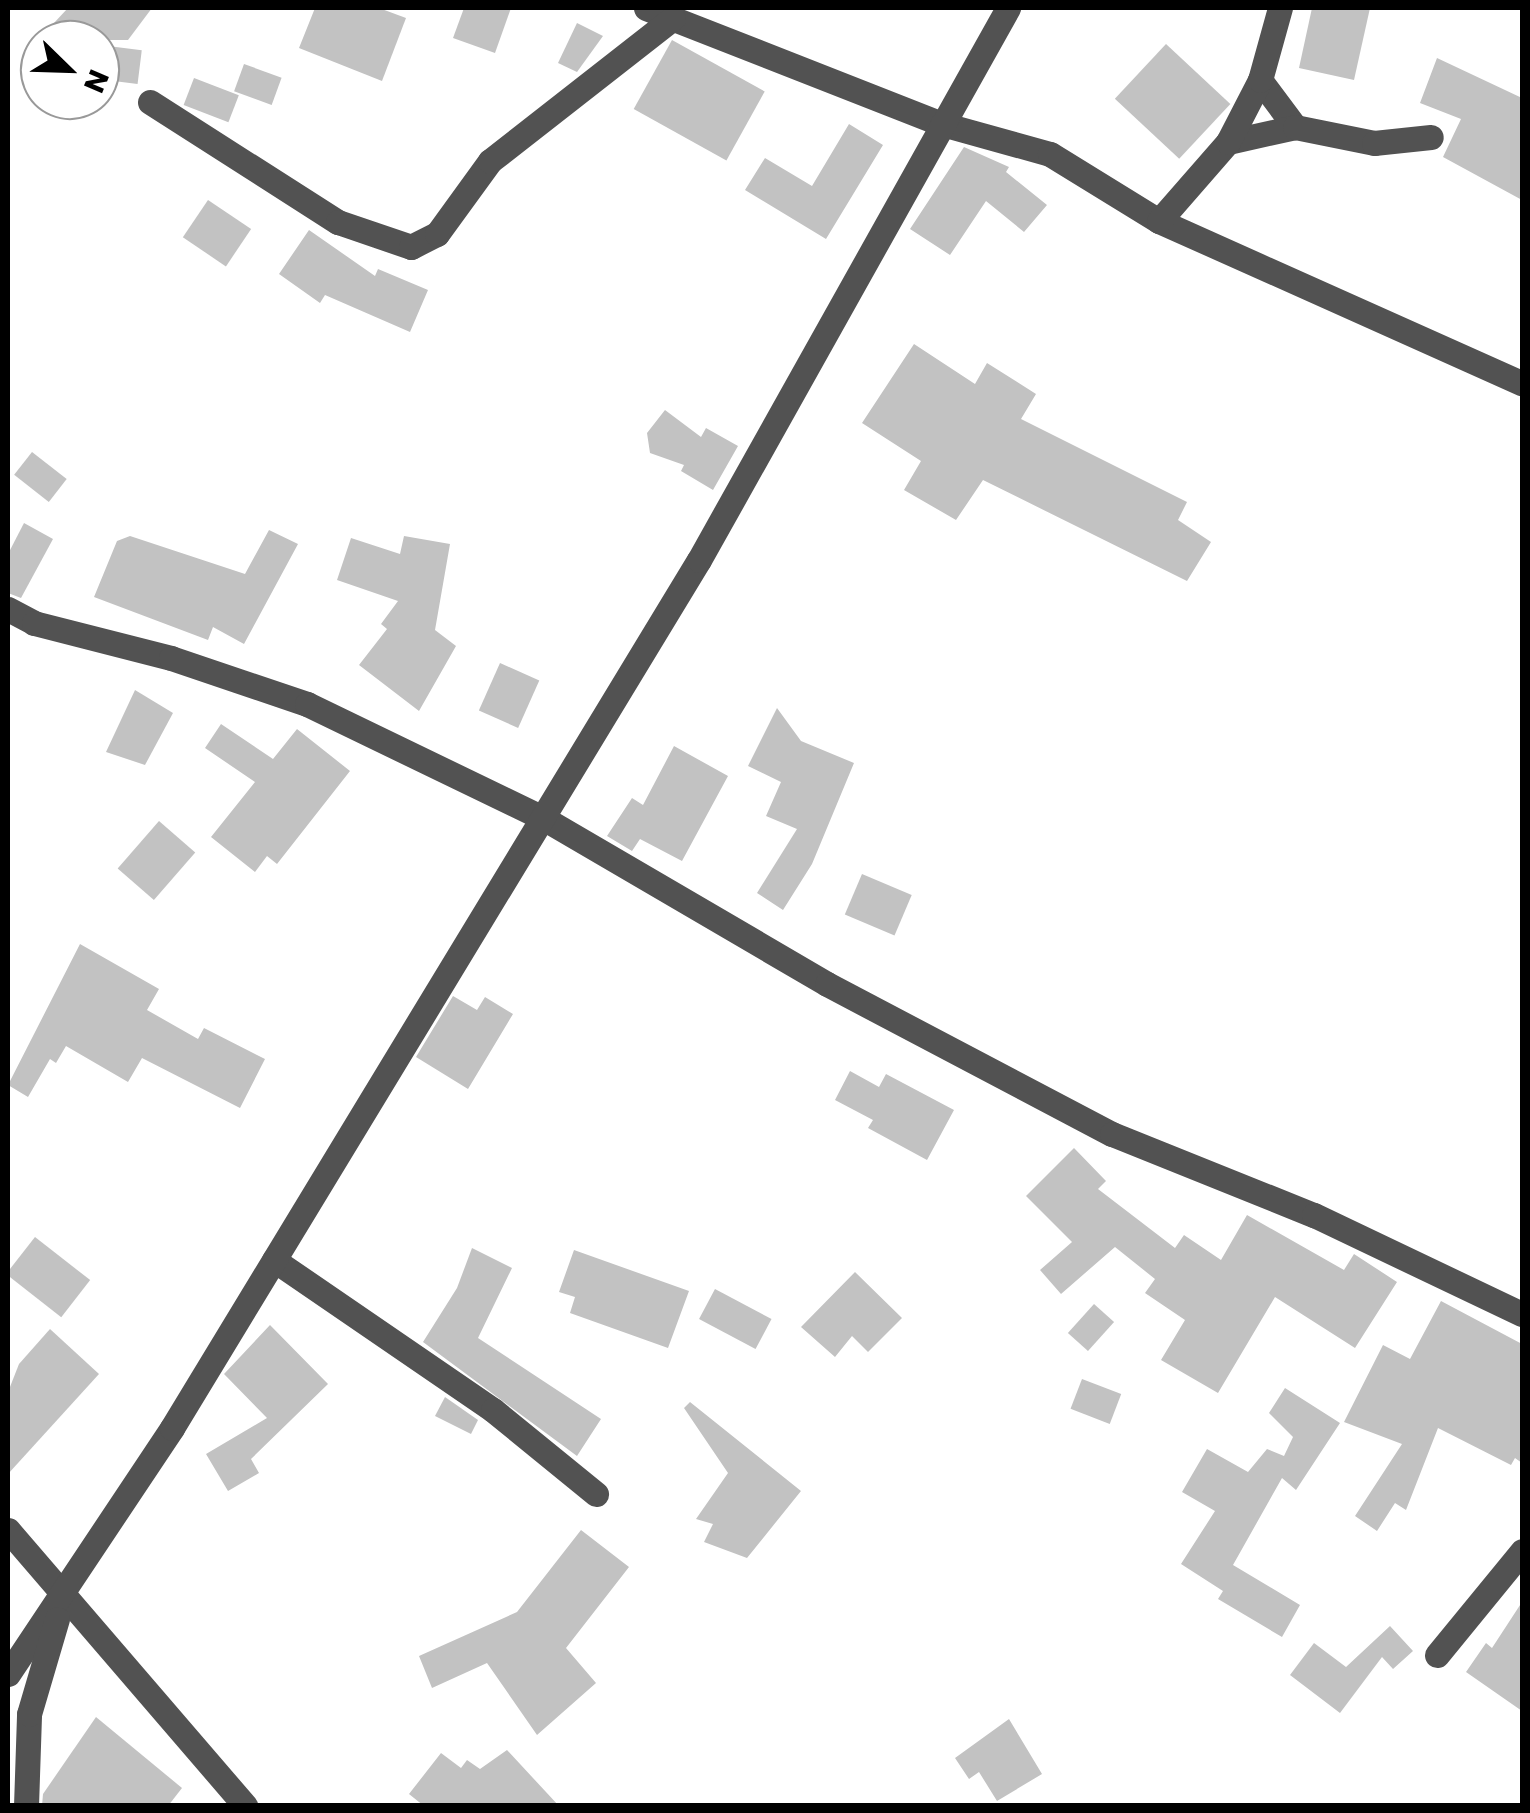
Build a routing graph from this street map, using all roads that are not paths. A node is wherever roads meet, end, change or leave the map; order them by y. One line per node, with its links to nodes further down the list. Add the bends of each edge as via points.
1 (646, 8): 4 (street)
2 (1008, 8): 7 (street)
3 (1280, 8): 5 (street)
4 (673, 18): 6 (street, via 490,160 437,234 411,246 338,222); 7 (street)
5 (1260, 80): 8 (street); 10 (street)
6 (150, 102)
7 (942, 124): 11 (street, via 1050,154); 14 (street, via 699,560)
8 (1295, 127): 9 (street, via 1374,143); 10 (street)
9 (1431, 137)
10 (1228, 142): 11 (street)
11 (1159, 221): 12 (street)
12 (1522, 383)
13 (8, 610): 14 (street, via 307,704)
14 (543, 818): 15 (street); 16 (street, via 827,984 1112,1134 1314,1215)
15 (274, 1260): 17 (street, via 494,1410); 20 (street)
16 (1522, 1314)
17 (596, 1494)
18 (8, 1530): 20 (street)
19 (1522, 1551): 21 (street)
20 (63, 1599): 22 (street); 23 (street, via 29,1714); 24 (street)
21 (1438, 1655)
22 (8, 1674)
23 (26, 1806)
24 (245, 1806)

